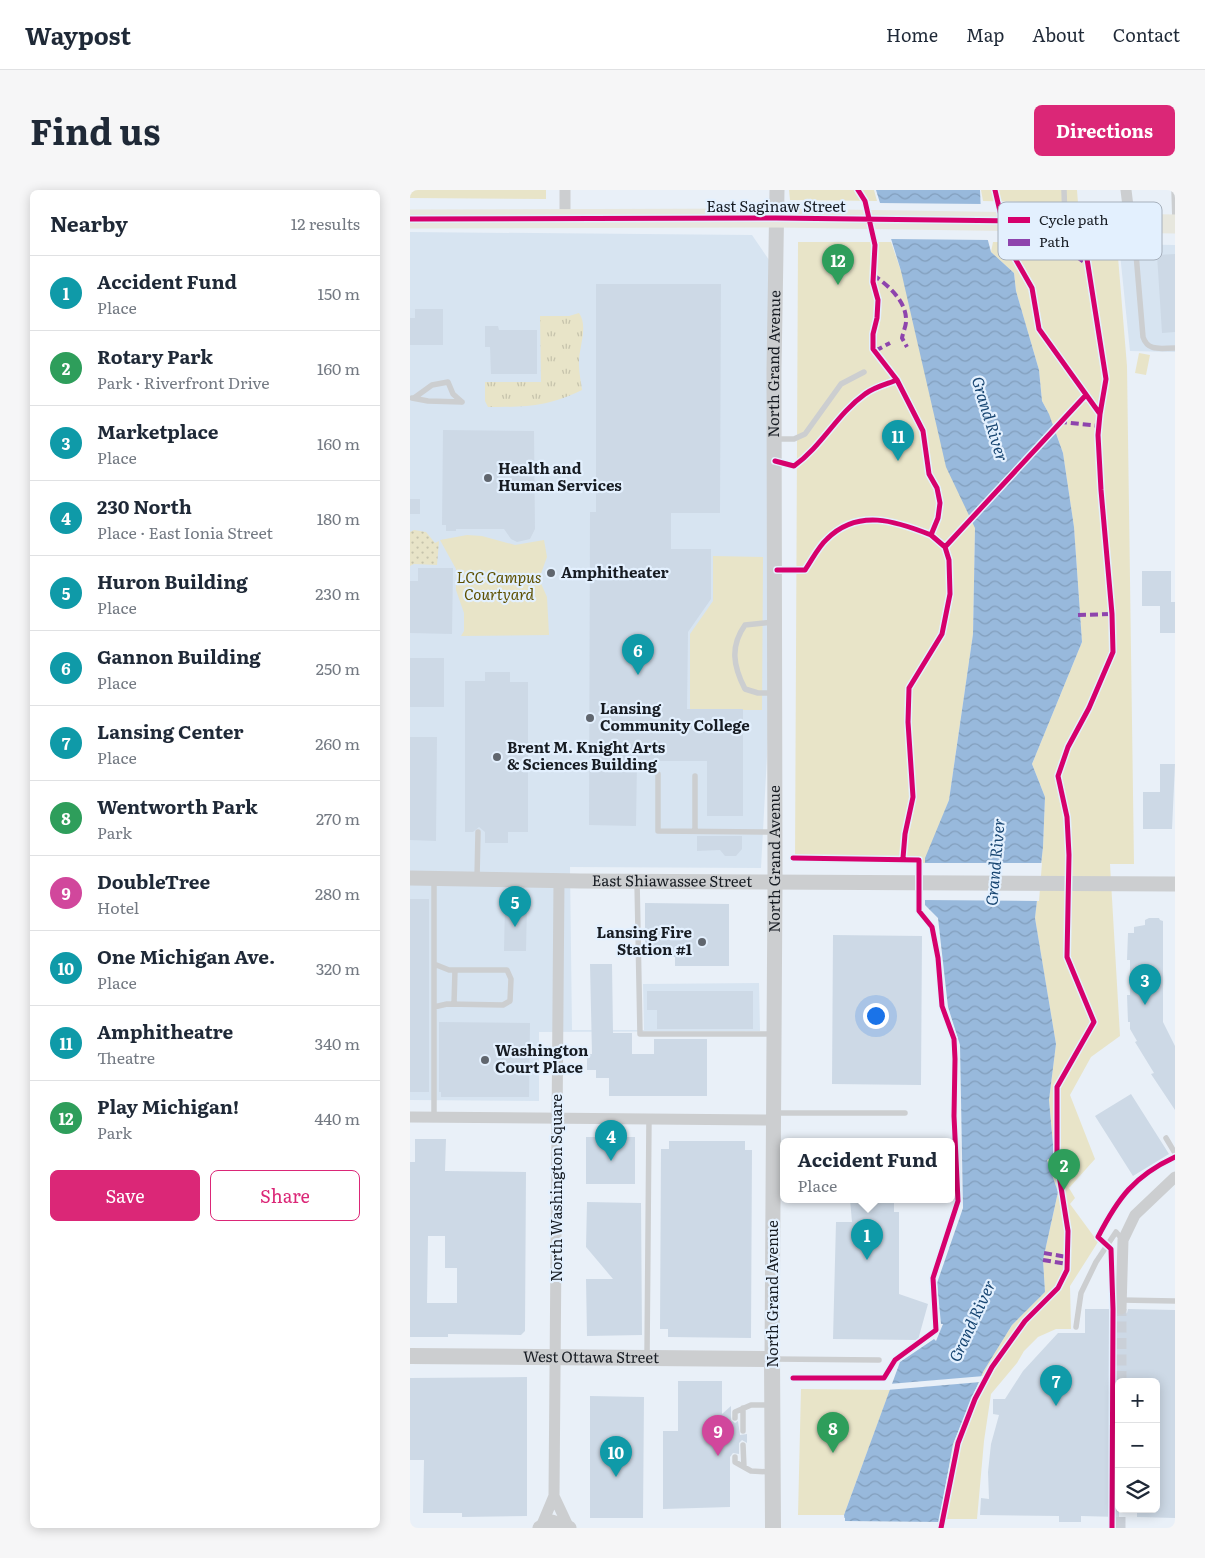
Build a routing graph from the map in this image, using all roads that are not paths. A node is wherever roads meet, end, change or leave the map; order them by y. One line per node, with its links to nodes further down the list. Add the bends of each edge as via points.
1 (565, 190): 6 (street)
2 (777, 190): 4 (street, North Grand Avenue)
3 (1174, 190): 9 (lane)
4 (776, 218): 6 (main road, East Saginaw Street); 7 (main road, East Saginaw Street); 14 (street, North Grand Avenue)
5 (410, 219): 6 (main road, East Saginaw Street)
6 (565, 219)
7 (998, 221)
8 (1162, 224): 9 (main road, East Saginaw Street)
9 (1175, 224)
10 (1137, 260): 11 (lane, via 1146,345)
11 (1175, 348)
12 (864, 372): 14 (lane, via 841,384 806,434 794,439)
13 (412, 398): 13 (lane, via 432,385 448,382 453,394 462,402)
14 (775, 439): 15 (street, North Grand Avenue)
15 (775, 622): 16 (street, North Grand Avenue); 16 (lane, via 745,624 736,637 735,656 737,674 745,689)
16 (775, 693): 21 (street, North Grand Avenue)
17 (658, 774): 19 (lane, via 658,831)
18 (695, 776): 19 (lane)
19 (695, 831): 21 (lane)
20 (478, 832): 24 (lane)
21 (775, 832): 27 (street, North Grand Avenue)
22 (410, 878): 23 (street, East Shiawassee Street)
23 (434, 878): 24 (street, East Shiawassee Street); 29 (lane)
24 (477, 878): 25 (street, East Shiawassee Street)
25 (559, 880): 26 (street, East Shiawassee Street); 37 (street, North Washington Square)
26 (637, 881): 27 (street, East Shiawassee Street); 33 (lane, via 640,1034)
27 (775, 882): 28 (street, East Shiawassee Street); 33 (street, North Grand Avenue)
28 (1175, 884)
29 (434, 964): 30 (lane); 32 (lane)
30 (455, 970): 31 (lane); 31 (lane, via 507,970 511,978 510,1001 503,1005)
31 (454, 1004): 32 (lane)
32 (434, 1007): 36 (lane)
33 (773, 1034): 38 (street, North Grand Avenue)
34 (904, 1113): 38 (lane)
35 (410, 1116): 36 (street)
36 (434, 1117): 37 (street)
37 (556, 1117): 39 (street); 48 (street, North Washington Square)
38 (772, 1117): 39 (street); 50 (street, North Grand Avenue)
39 (649, 1118): 49 (lane)
40 (1166, 1138): 41 (lane)
41 (1175, 1152)
42 (1175, 1177): 43 (street, via 1135,1215)
43 (1123, 1240): 45 (street); 46 (lane, via 1116,1232 1096,1262 1082,1293)
44 (1175, 1301): 45 (lane)
45 (1121, 1305)
46 (1076, 1327)
47 (410, 1356): 48 (main road, West Ottawa Street)
48 (556, 1357): 49 (main road, West Ottawa Street); 60 (street, North Washington Square)
49 (647, 1358): 50 (main road, West Ottawa Street)
50 (772, 1359): 51 (lane); 52 (main road, North Grand Avenue)
51 (879, 1360)
52 (774, 1405): 53 (lane); 59 (main road, North Grand Avenue)
53 (743, 1408): 54 (lane, via 735,1412); 55 (lane)
54 (735, 1418)
55 (743, 1431)
56 (743, 1445): 58 (lane)
57 (735, 1457): 58 (lane, via 735,1462)
58 (744, 1467): 59 (lane)
59 (773, 1473): 63 (main road, North Grand Avenue)
60 (554, 1496): 61 (street); 62 (street)
61 (540, 1527): 62 (street, via 552,1522)
62 (569, 1528)
63 (773, 1528)

